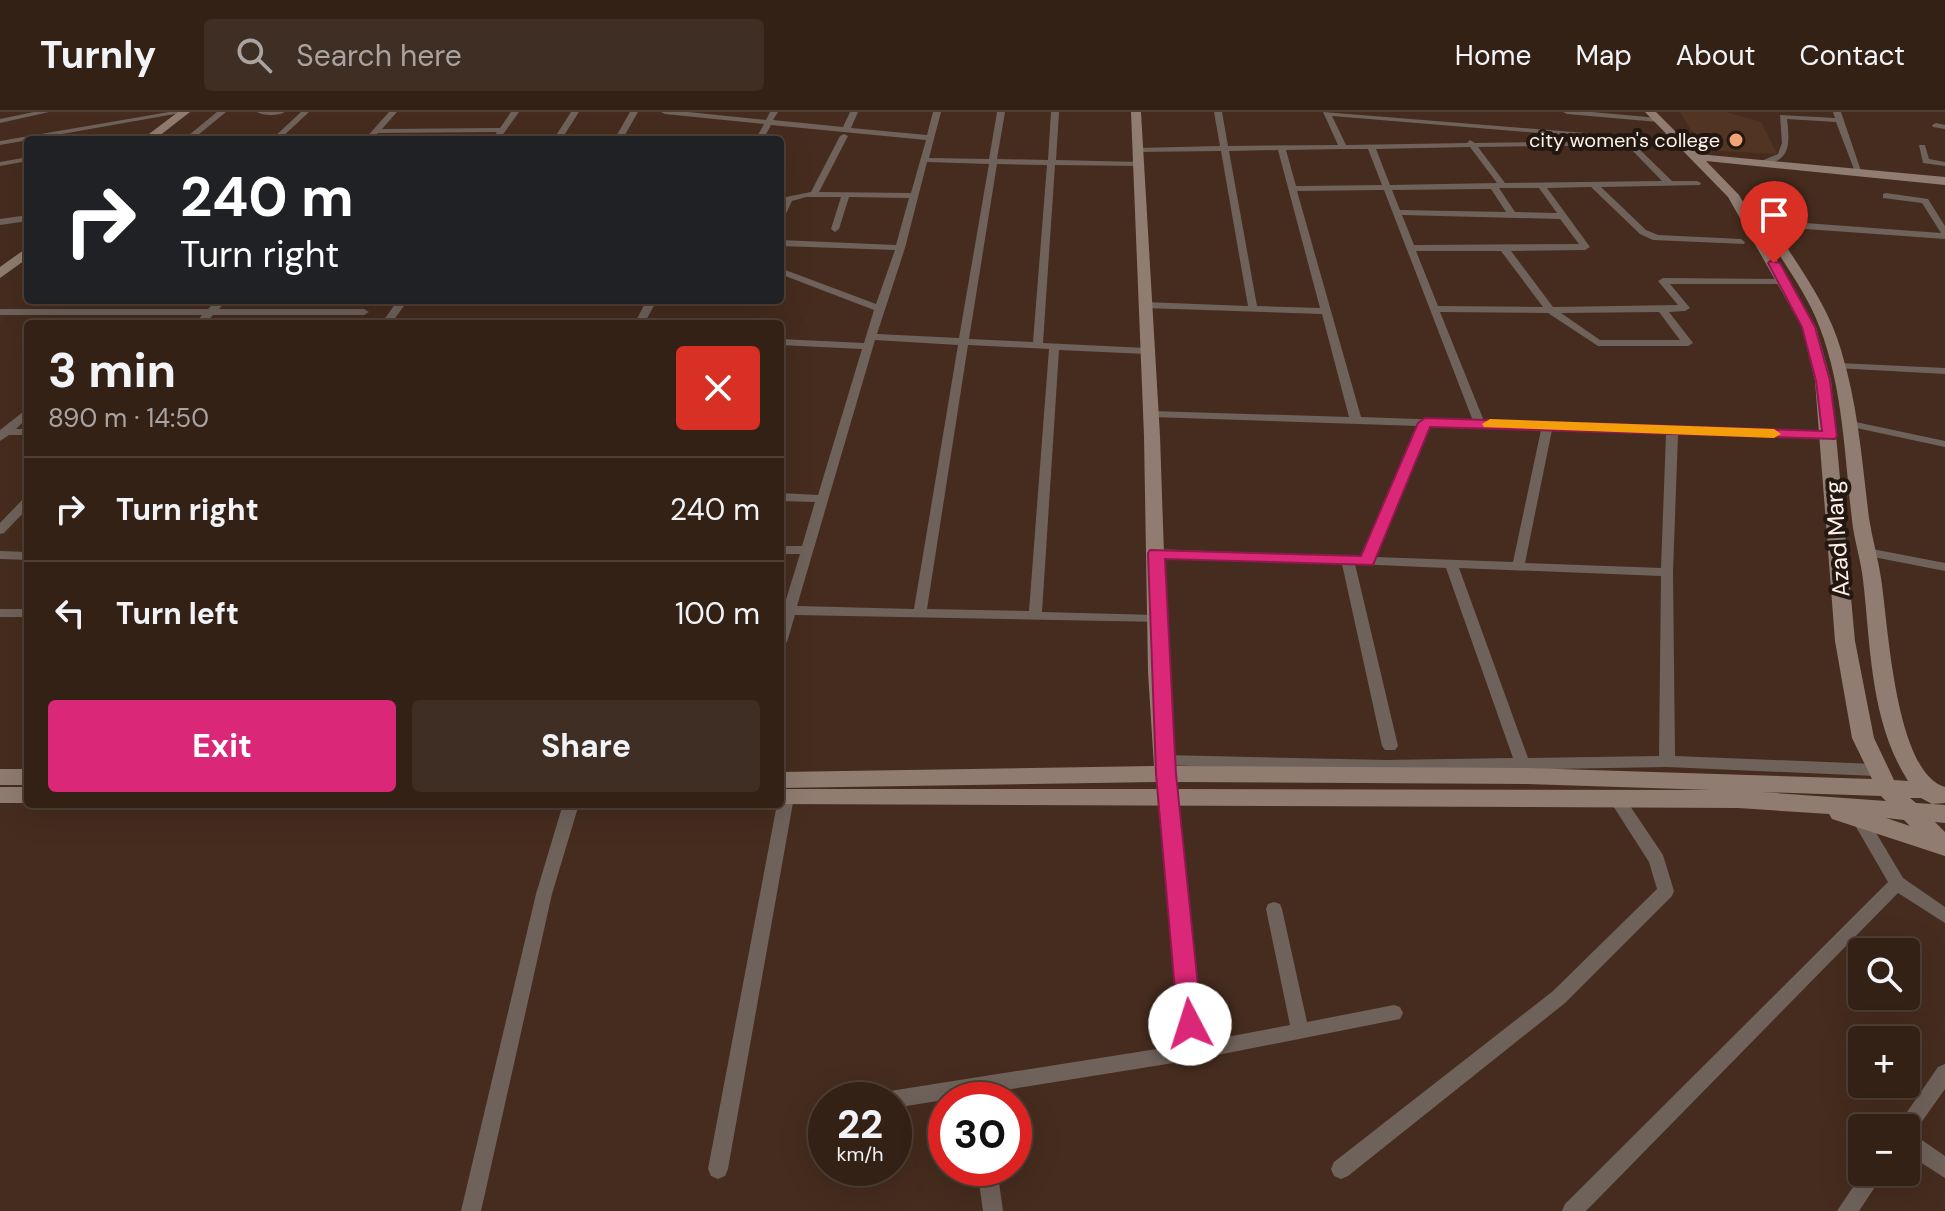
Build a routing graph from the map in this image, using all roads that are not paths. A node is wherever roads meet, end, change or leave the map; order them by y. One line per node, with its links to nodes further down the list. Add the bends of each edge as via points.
1 (45, 112): 22 (street)
2 (184, 112): 35 (street); 36 (street)
3 (198, 112): 37 (street)
4 (222, 112): 38 (street)
5 (261, 112): 6 (street)
6 (281, 112)
7 (305, 112): 39 (street)
8 (393, 112): 32 (street)
9 (515, 112): 31 (street)
10 (575, 112): 42 (street)
11 (634, 112): 43 (street)
12 (665, 112): 23 (street)
13 (774, 112): 29 (street)
14 (854, 112): 33 (street)
15 (937, 112): 46 (street)
16 (1001, 112): 61 (street)
17 (1055, 112): 62 (street)
18 (1136, 112): 57 (street)
19 (1218, 112): 56 (street)
20 (1567, 112): 24 (street)
21 (1327, 113): 27 (street); 52 (street)
22 (23, 114): 28 (street); 34 (street)
23 (698, 114): 29 (street)
24 (1657, 115): 47 (street, Azad Marg); 60 (street, Azad Marg)
25 (1780, 115): 26 (street); 63 (street, via 1786,143 1781,155)
26 (1838, 116): 66 (street)
27 (1397, 119): 30 (street); 51 (street)
28 (0, 121)
29 (768, 122): 33 (street); 44 (street)
30 (1463, 125): 47 (street); 50 (street)
31 (502, 130): 32 (street); 41 (street)
32 (376, 131): 40 (street)
33 (845, 133): 46 (street); 75 (street)
34 (32, 136)
35 (51, 136)
36 (152, 136)
37 (170, 136)
38 (192, 136)
39 (279, 136)
40 (372, 136)
41 (498, 136)
42 (560, 136)
43 (620, 136)
44 (761, 136)
45 (24, 138): 48 (street)
46 (929, 138): 59 (street)
47 (1675, 142): 49 (street); 60 (street, Azad Marg)
48 (0, 143)
49 (1629, 143): 50 (street); 67 (street)
50 (1472, 145): 51 (street); 72 (street)
51 (1403, 146): 53 (street)
52 (1343, 147): 53 (street); 55 (street)
53 (1371, 147): 73 (street)
54 (1922, 147): 65 (street, via 1926,161)
55 (1281, 148): 56 (street); 74 (street)
56 (1223, 149): 57 (street); 103 (street)
57 (1137, 157): 62 (street); 102 (street)
58 (24, 160): 64 (street)
59 (923, 160): 61 (street); 77 (street)
60 (1707, 160): 63 (street); 69 (street); 85 (street, Azad Marg, via 1753,202); 98 (street, Azad Marg)
61 (993, 161): 62 (street); 119 (street)
62 (1051, 163): 120 (street)
63 (1764, 163): 66 (street)
64 (0, 164)
65 (1945, 164)
66 (1859, 172): 69 (street)
67 (1669, 183): 68 (street); 71 (street)
68 (1697, 183)
69 (1945, 183)
70 (1541, 185): 71 (street); 72 (street); 82 (street)
71 (1594, 185): 89 (street, via 1656,238)
72 (1498, 186): 73 (street); 81 (street)
73 (1387, 188): 74 (street); 80 (street)
74 (1294, 189): 108 (street)
75 (814, 193): 76 (street); 79 (street, via 789,199)
76 (846, 194): 77 (street); 86 (street)
77 (912, 196): 91 (street)
78 (1886, 196): 87 (street, via 1925,201)
79 (784, 210)
80 (1396, 212): 81 (street); 92 (street)
81 (1512, 215): 82 (street)
82 (1563, 216): 93 (street, via 1585,247)
83 (24, 219): 84 (street)
84 (0, 222)
85 (1765, 223): 87 (street); 123 (street, Azad Marg, via 1821,314)
86 (835, 229)
87 (1945, 234)
88 (24, 239): 95 (street)
89 (1741, 242)
90 (784, 243): 91 (street)
91 (900, 248): 104 (street)
92 (1410, 248): 93 (street); 105 (street)
93 (1504, 248): 107 (street)
94 (24, 254): 97 (street)
95 (0, 258)
96 (784, 273): 104 (street)
97 (0, 274)
98 (1785, 282): 106 (street, via 1663,281 1685,308); 135 (street, Azad Marg, via 1809,327)
99 (104, 304): 111 (street)
100 (167, 304): 113 (street)
101 (218, 304): 114 (street)
102 (1144, 305): 103 (street); 122 (street)
103 (1253, 308): 108 (street)
104 (879, 309): 118 (street)
105 (1434, 309): 107 (street); 129 (street)
106 (1662, 309): 107 (street); 107 (street, via 1688,343 1598,343)
107 (1550, 310)
108 (1324, 311): 127 (street)
109 (0, 312): 111 (street)
110 (364, 312): 114 (street)
111 (94, 313): 112 (street)
112 (128, 313): 113 (street); 115 (street)
113 (158, 313): 114 (street)
114 (209, 313): 116 (street)
115 (120, 320)
116 (203, 320)
117 (784, 342): 118 (street)
118 (869, 342): 119 (street); 138 (street)
119 (966, 342): 120 (street); 156 (street)
120 (1038, 346): 121 (street)
121 (1054, 346): 122 (street); 157 (street)
122 (1146, 351): 125 (street)
123 (1839, 366): 124 (street); 130 (street, Azad Marg)
124 (1945, 371)
125 (1152, 414): 127 (street); 144 (street)
126 (24, 415): 134 (street)
127 (1356, 421): 128 (street)
128 (1425, 423): 129 (street); 148 (street)
129 (1479, 423): 131 (street)
130 (1851, 424): 136 (street); 143 (street, Azad Marg)
131 (1547, 427): 132 (street); 150 (street)
132 (1672, 431): 135 (street); 152 (street)
133 (24, 432): 134 (street)
134 (2, 434)
135 (1830, 436): 166 (street, Azad Marg, via 1845,641 1863,738)
136 (1945, 444)
137 (784, 497): 138 (street)
138 (822, 499): 142 (street)
139 (24, 505): 140 (street)
140 (0, 530)
141 (784, 550): 142 (street)
142 (807, 550): 153 (street)
143 (1867, 552): 151 (street); 168 (street, Azad Marg, via 1880,664 1895,730 1914,773)
144 (1156, 553): 147 (street); 158 (street)
145 (0, 555): 146 (street)
146 (24, 556)
147 (1348, 560): 148 (street); 160 (street)
148 (1367, 561): 149 (street)
149 (1451, 564): 150 (street); 162 (street)
150 (1518, 567): 152 (street)
151 (1945, 567)
152 (1667, 572): 161 (street)
153 (789, 610): 156 (street); 159 (street)
154 (0, 613): 155 (street)
155 (24, 613)
156 (920, 613): 157 (street)
157 (1035, 616): 158 (street)
158 (1157, 619): 165 (street)
159 (784, 628)
160 (1390, 746)
161 (1667, 761): 162 (street); 166 (street)
162 (1522, 762): 165 (street)
163 (0, 777): 164 (street)
164 (24, 777)
165 (1167, 777): 166 (street); 167 (street); 171 (street); 184 (street)
166 (1881, 779): 168 (street); 175 (street, Azad Marg)
167 (784, 792)
168 (1936, 792): 176 (street, Azad Marg)
169 (0, 795): 170 (street)
170 (24, 795)
171 (1616, 798): 172 (street); 191 (street, via 1657,860 1666,891 1559,997)
172 (1803, 802): 175 (street); 177 (street)
173 (570, 808): 194 (street, via 544,894)
174 (779, 808): 190 (street)
175 (1907, 811): 176 (street); 178 (street, Azad Marg)
176 (1945, 813)
177 (1860, 820): 178 (street); 179 (street)
178 (1944, 846)
179 (1897, 883): 181 (street); 196 (street)
180 (1274, 909): 183 (street)
181 (1945, 916)
182 (1394, 1013): 183 (street)
183 (1300, 1031): 184 (street)
184 (1192, 1052): 186 (street)
185 (1945, 1073): 187 (street)
186 (1032, 1082)
187 (1916, 1114)
188 (1920, 1151): 189 (street)
189 (1945, 1168)
190 (718, 1169)
191 (1341, 1169)
192 (990, 1186): 195 (street)
193 (1865, 1186): 197 (street)
194 (471, 1211)
195 (993, 1211)
196 (1572, 1211)
197 (1847, 1211)

